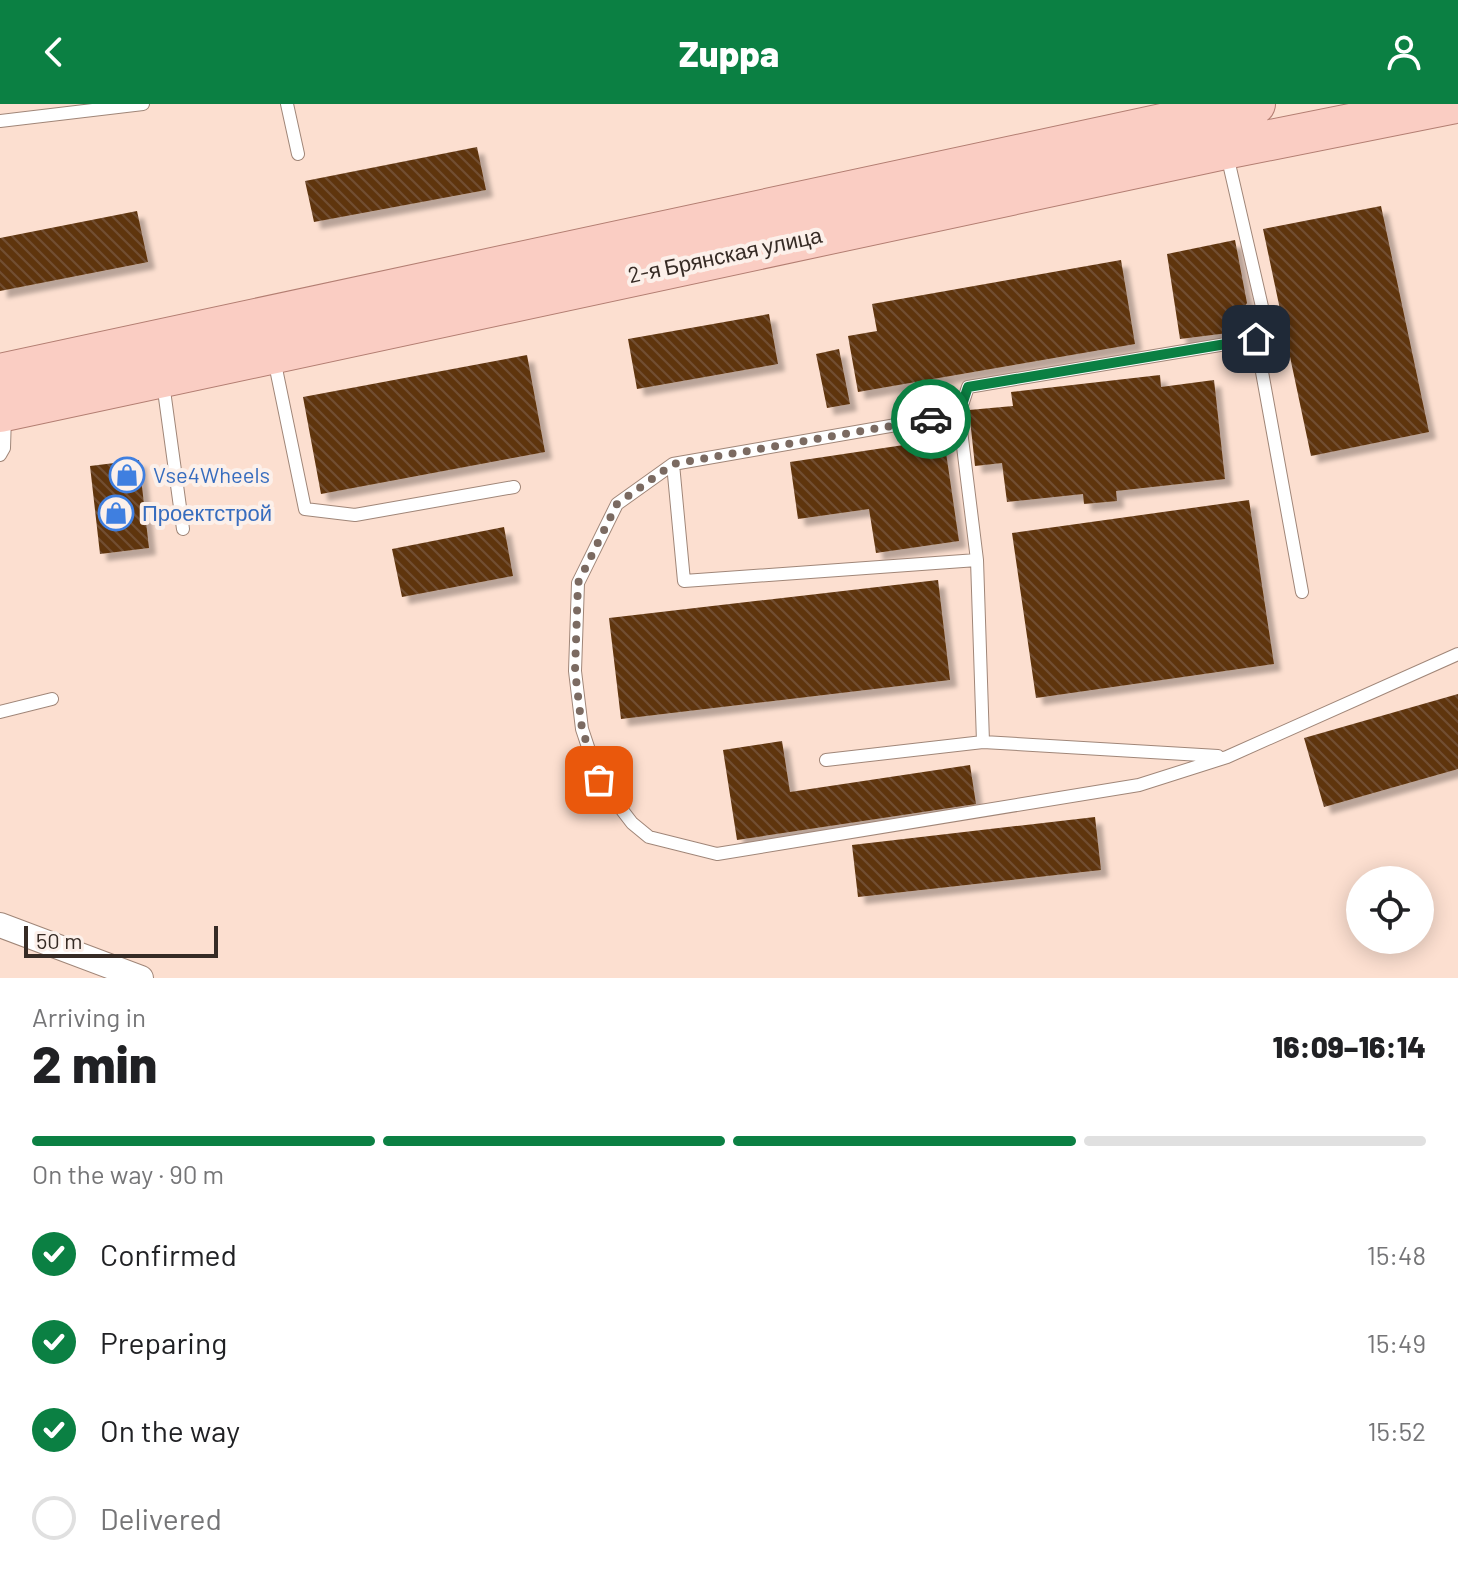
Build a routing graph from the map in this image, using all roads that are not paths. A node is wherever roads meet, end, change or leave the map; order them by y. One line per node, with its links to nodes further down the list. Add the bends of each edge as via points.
1 (143, 104): 5 (lane)
2 (287, 104): 7 (lane)
3 (1251, 104): 11 (main road, 2-я Брянская улица)
4 (1451, 104): 6 (main road, 2-я Брянская улица)
5 (0, 121)
6 (1225, 149): 8 (lane, via 1263,311); 9 (main road, 2-я Брянская улица)
7 (298, 154)
8 (1256, 339): 12 (lane, via 968,387); 18 (lane)
9 (273, 352): 10 (main road, 2-я Брянская улица); 15 (lane, via 305,509 355,515)
10 (162, 376): 11 (main road, 2-я Брянская улица); 16 (lane)
11 (2, 399): 13 (lane)
12 (959, 414): 14 (lane); 17 (lane)
13 (0, 455)
14 (673, 464): 17 (lane, via 684,581); 23 (lane, via 617,504 578,583 575,671 582,729 599,780 649,837 717,854 1139,785)
15 (514, 487)
16 (183, 529)
17 (977, 560): 22 (lane)
18 (1302, 592)
19 (1458, 654): 23 (lane)
20 (52, 699): 21 (lane)
21 (0, 712)
22 (983, 742): 23 (lane); 24 (lane)
23 (1227, 757)
24 (826, 760)
25 (0, 925): 26 (street)
26 (141, 978)

